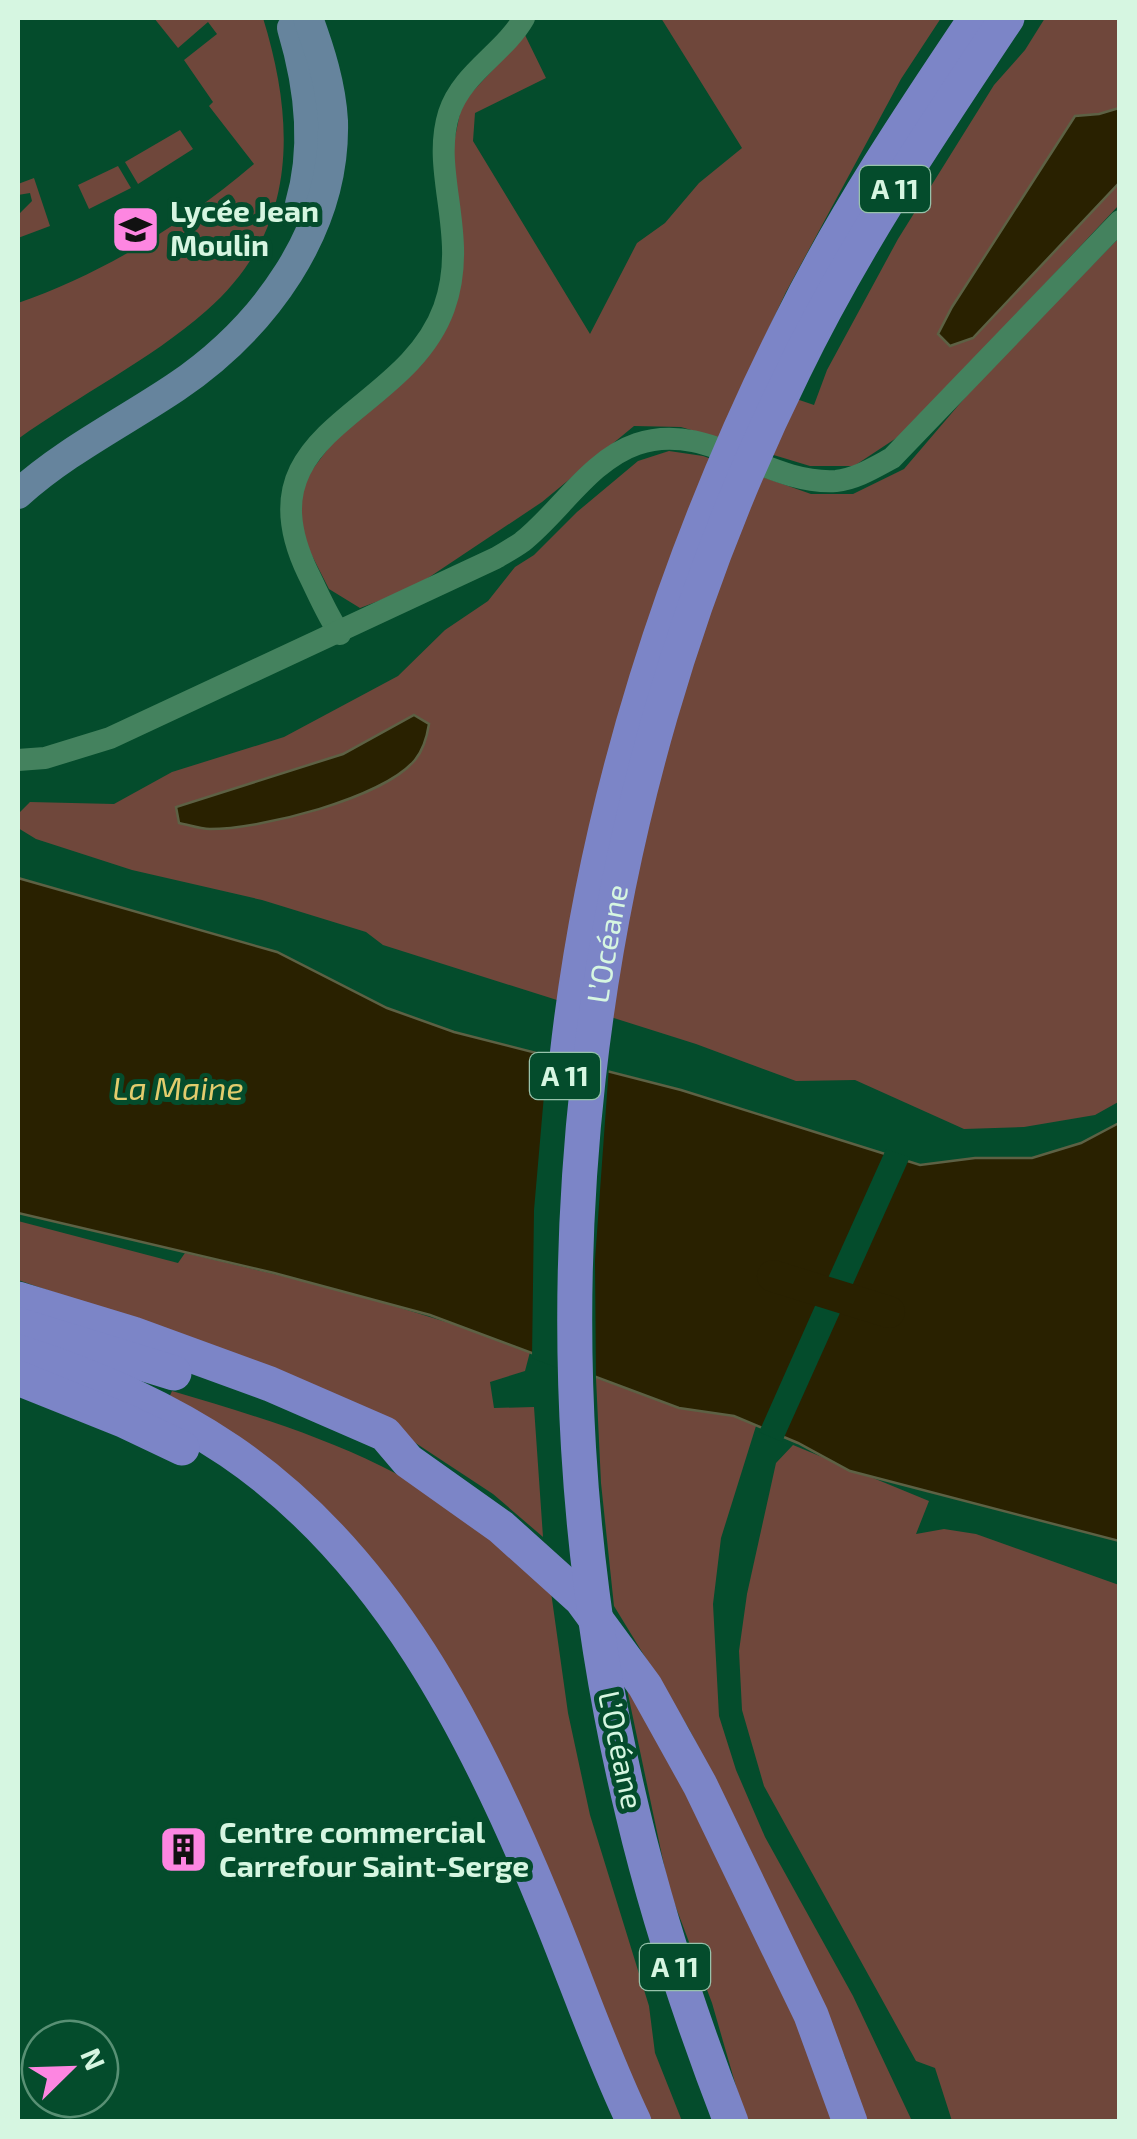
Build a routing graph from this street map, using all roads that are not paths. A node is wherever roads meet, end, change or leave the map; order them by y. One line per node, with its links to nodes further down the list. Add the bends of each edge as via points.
1 (289, 18): 8 (main road, via 310,139 290,235 242,310 201,348 65,437)
2 (308, 18): 9 (main road, via 329,87 330,154 304,246 281,285 225,350)
3 (524, 18): 10 (street, via 460,90 448,114 444,144 455,256 434,330 400,374 314,447 294,485 294,539)
4 (976, 18): 7 (highway, L’Océane / A 11, via 861,195)
5 (1007, 18): 7 (highway, L’Océane / A 11)
6 (1120, 221): 10 (street, via 892,458 866,472 838,481 797,477 677,437 635,444 598,468 522,542)
7 (782, 367): 18 (highway, L’Océane / A 11, via 727,459 644,686 600,856 567,1052 552,1245 554,1423 586,1707)
8 (18, 478)
9 (18, 494)
10 (340, 634): 11 (street, via 110,738)
11 (18, 760)
12 (18, 1299): 16 (highway, via 270,1384 386,1434)
13 (18, 1325): 16 (highway, via 283,1410)
14 (18, 1352): 17 (highway, via 146,1404 233,1454 331,1540)
15 (18, 1378): 17 (highway, via 177,1445 272,1512 359,1594)
16 (408, 1461): 22 (highway, via 501,1527 580,1599 645,1686 777,1942)
17 (389, 1612): 19 (highway, via 473,1744)
18 (620, 1811): 20 (highway, L’Océane / A 11, via 650,1965); 21 (highway, L’Océane / A 11)
19 (634, 2122)
20 (706, 2122)
21 (730, 2122)
22 (850, 2122)

